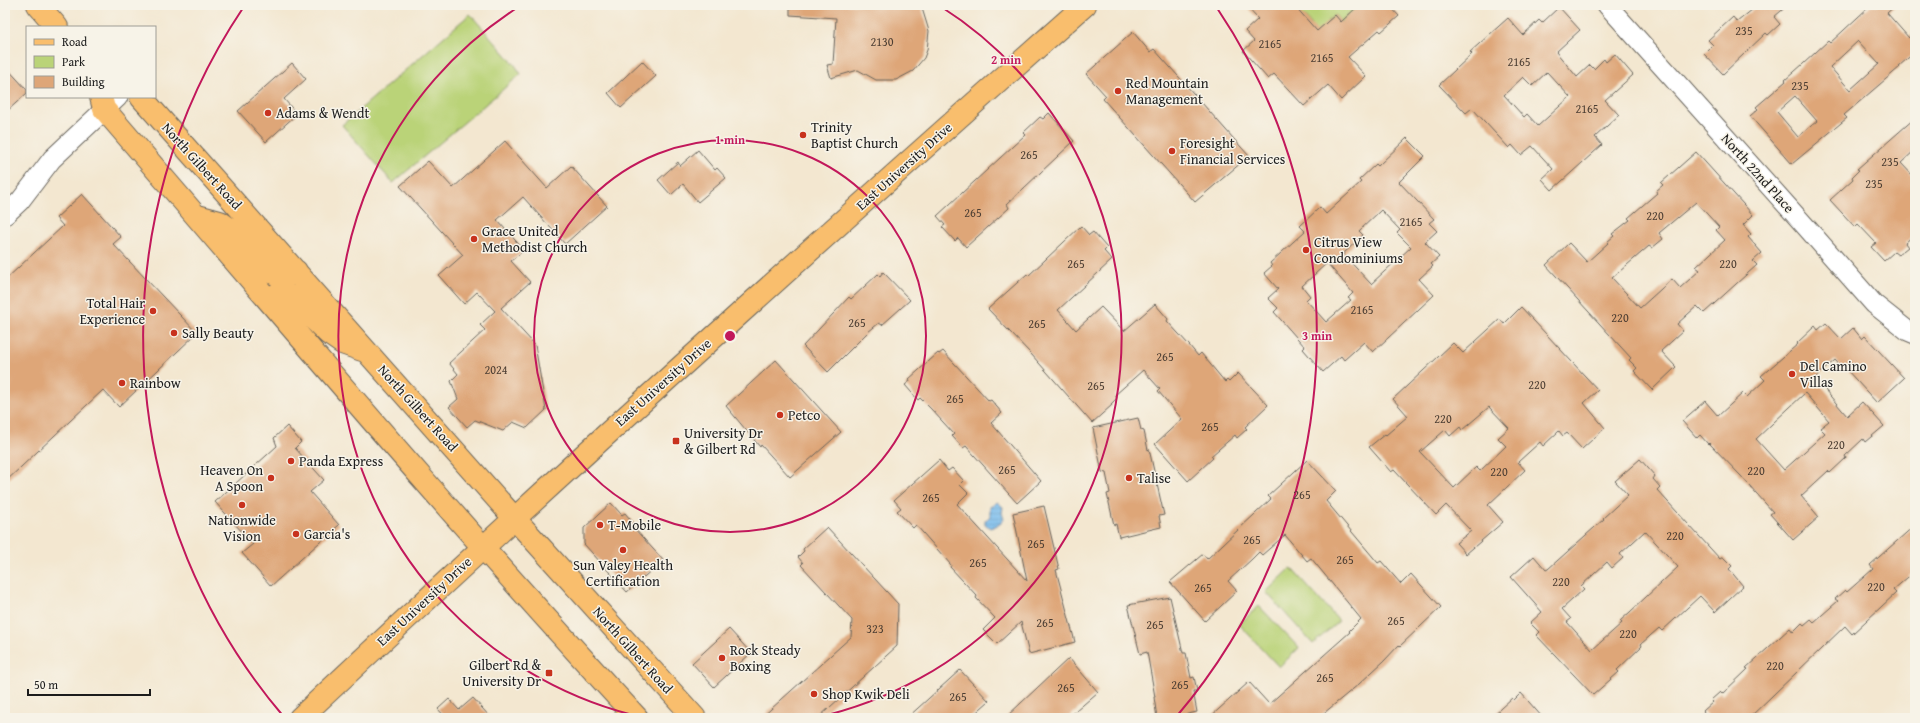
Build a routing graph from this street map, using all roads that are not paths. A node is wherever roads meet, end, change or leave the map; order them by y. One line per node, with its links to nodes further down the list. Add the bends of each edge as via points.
1 (38, 5): 4 (main road)
2 (1085, 5): 13 (main road, East University Drive, via 679,367)
3 (1606, 5): 11 (street, North 22nd Place, via 1874,304)
4 (56, 26)
5 (142, 98): 9 (main road, North Gilbert Road)
6 (108, 101): 7 (street, via 52,159 20,201); 8 (main road)
7 (5, 215)
8 (197, 216): 9 (main road, via 226,226 276,275 285,277); 10 (main road)
9 (296, 271): 12 (main road, North Gilbert Road)
10 (267, 298): 12 (main road, via 279,294 290,296 329,334 342,343); 14 (main road)
11 (1915, 334)
12 (369, 353): 13 (main road, North Gilbert Road)
13 (515, 519): 14 (main road, East University Drive); 17 (main road, North Gilbert Road)
14 (482, 546): 15 (main road, East University Drive); 16 (main road)
15 (300, 718)
16 (638, 718)
17 (695, 718)

